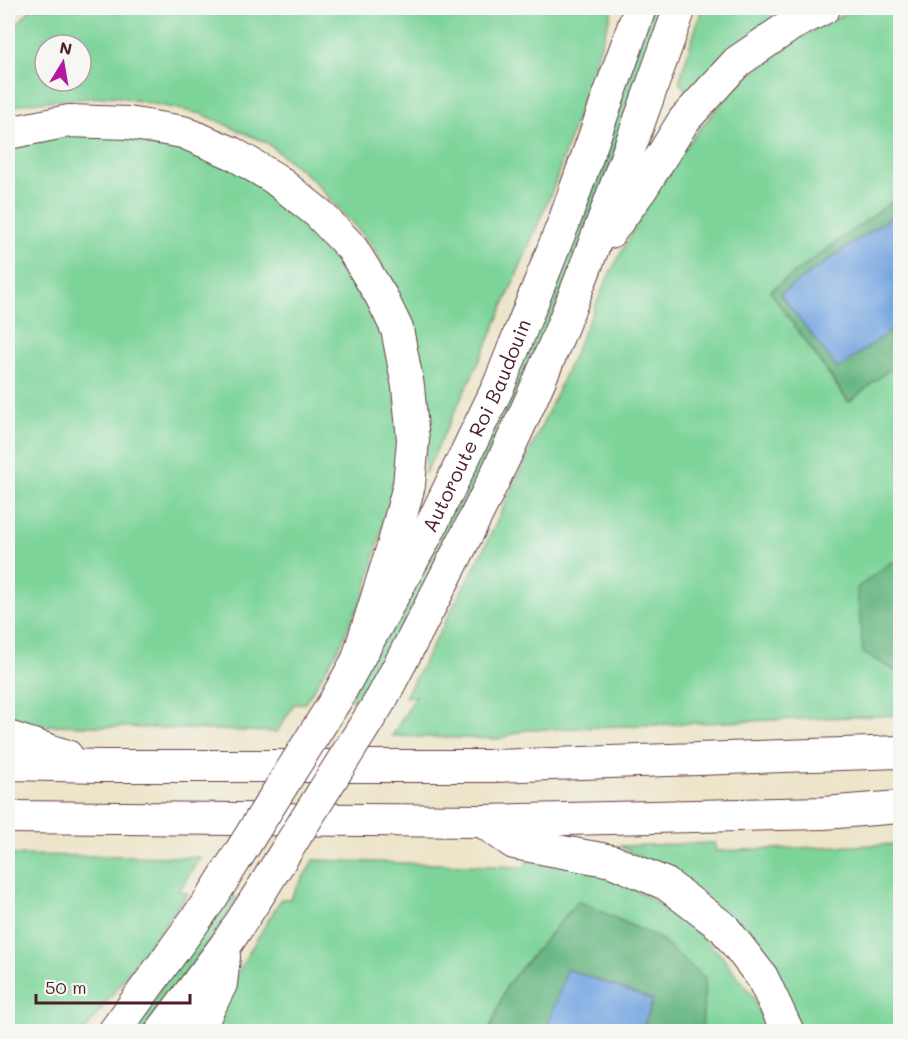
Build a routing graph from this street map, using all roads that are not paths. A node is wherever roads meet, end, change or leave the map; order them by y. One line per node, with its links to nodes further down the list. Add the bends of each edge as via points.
1 (640, 8): 6 (highway, Autoroute Roi Baudouin, via 564,222 499,385 428,532)
2 (680, 8): 5 (highway)
3 (824, 8): 5 (highway, via 737,62 684,120)
4 (8, 133): 6 (highway, via 69,121 128,123 183,132 232,153 273,177 318,213 351,247 397,329 413,440 409,485)
5 (586, 268): 14 (highway, bridge, via 530,402 462,546 382,698)
6 (359, 655): 15 (highway, Autoroute Roi Baudouin, bridge, via 335,701 212,897)
7 (8, 737): 10 (highway)
8 (900, 752): 10 (highway, via 492,766)
9 (8, 764): 10 (highway)
10 (102, 766)
11 (900, 807): 13 (highway, via 824,813)
12 (8, 817): 13 (highway)
13 (482, 821): 18 (highway, via 514,843 612,861 666,884 723,928 762,977)
14 (225, 946): 16 (highway); 17 (highway, via 221,984)
15 (114, 1032)
16 (161, 1032)
17 (197, 1032)
18 (788, 1032)

